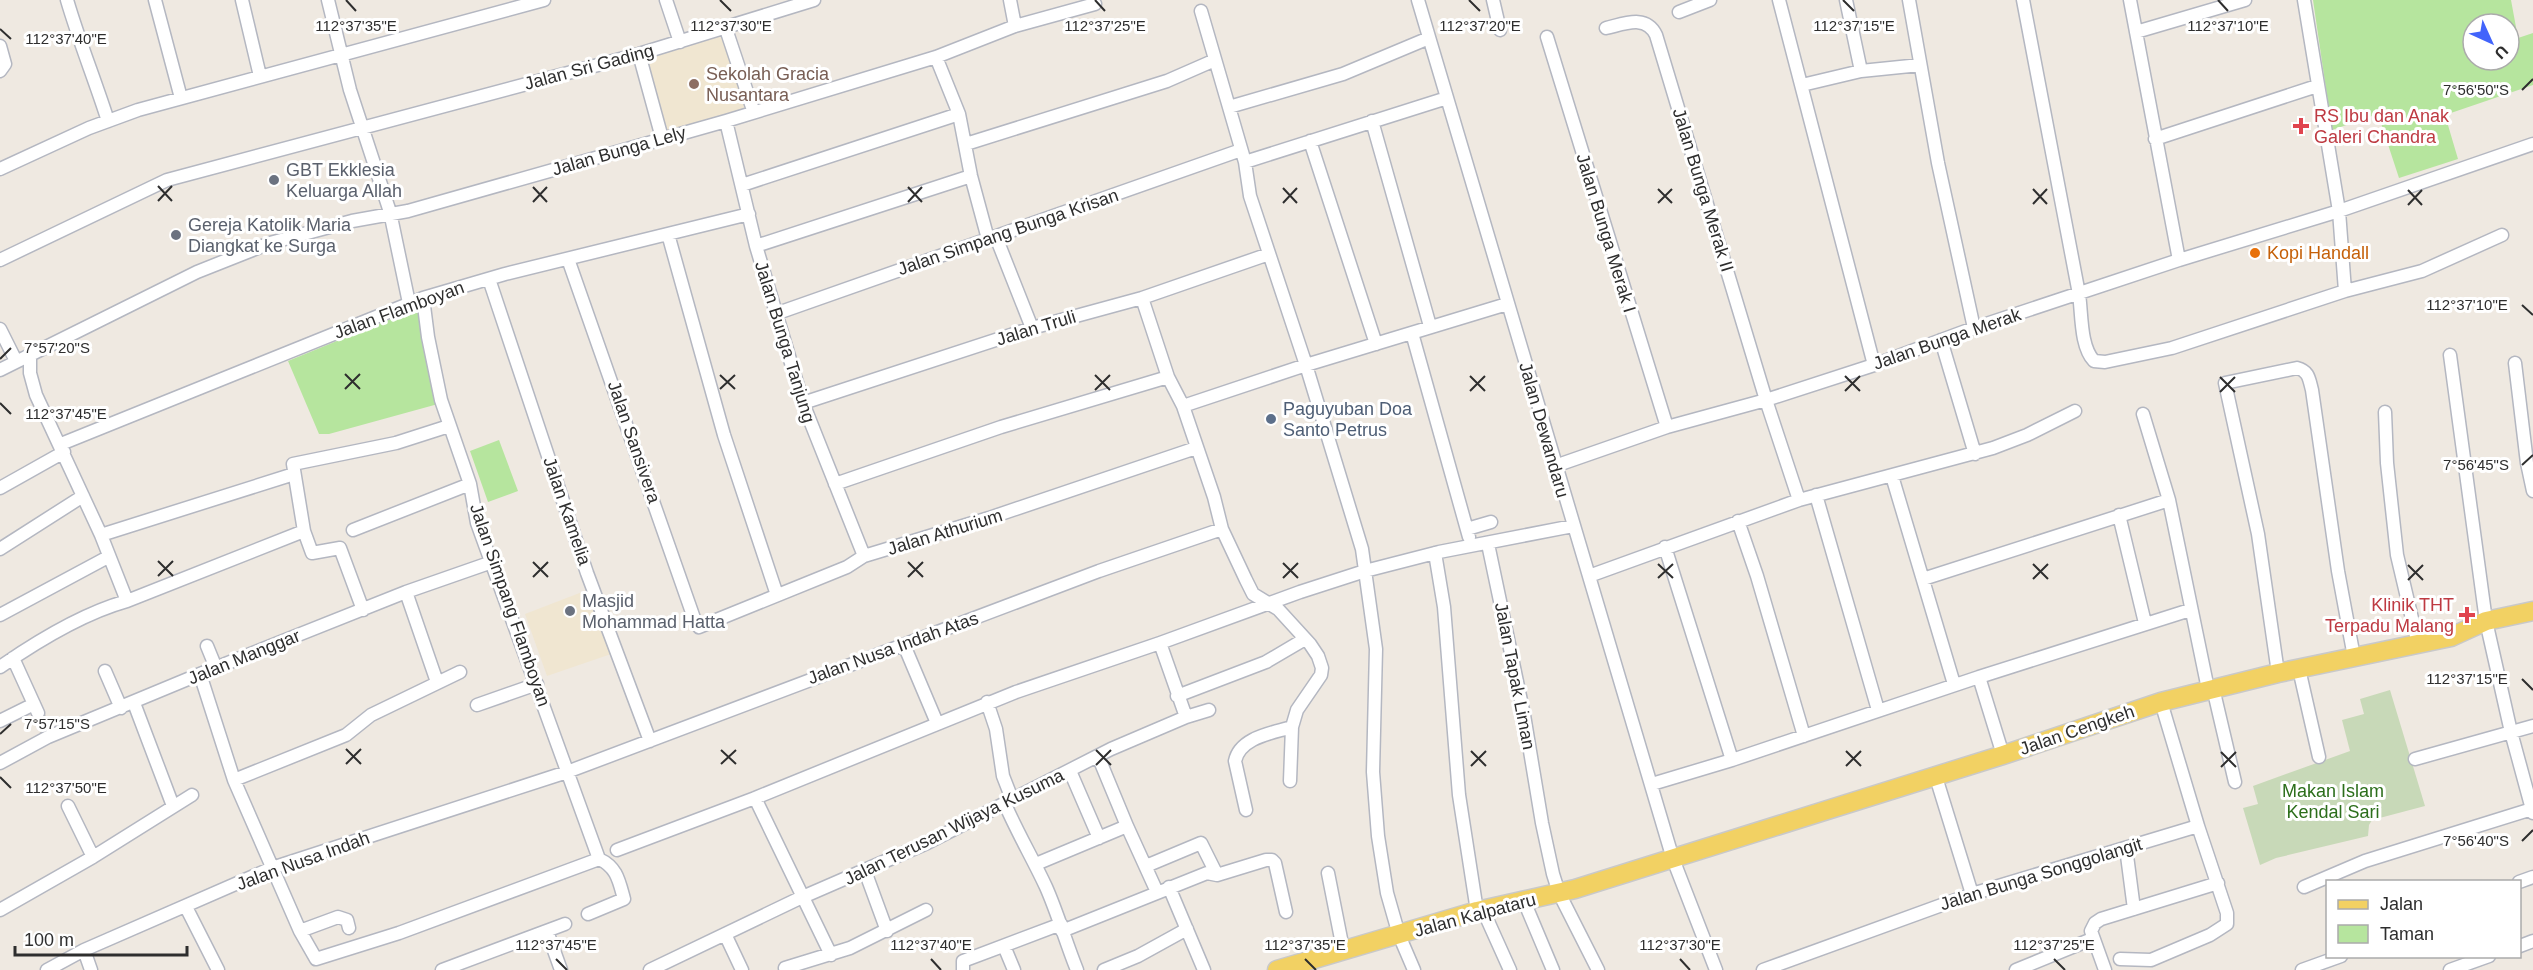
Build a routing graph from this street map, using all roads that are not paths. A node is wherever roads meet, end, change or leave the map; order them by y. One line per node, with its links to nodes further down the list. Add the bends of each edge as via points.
1 (67, 0): 47 (street)
2 (155, 0): 41 (street)
3 (242, 0): 38 (street)
4 (328, 0): 31 (street)
5 (544, 0): 31 (street)
6 (666, 0): 29 (street)
7 (814, 0): 24 (street, Jalan Sri Gading)
8 (1010, 0): 22 (street)
9 (1418, 0): 28 (street, Jalan Dewandaru)
10 (1493, 0): 25 (street)
11 (1710, 0): 21 (street)
12 (1779, 0): 39 (street)
13 (1846, 0): 37 (street)
14 (1909, 0): 35 (street)
15 (2023, 0): 73 (street)
16 (2130, 0): 26 (street)
17 (2304, 0): 40 (street)
18 (2238, 1): 26 (street)
19 (1095, 4): 22 (street, Jalan Bunga Lely)
20 (1201, 11): 34 (street)
21 (1679, 12)
22 (1015, 26): 33 (street, Jalan Bunga Lely)
23 (1606, 28): 94 (street, Jalan Bunga Merak II, via 1637,21 1650,26 1656,35)
24 (726, 29): 29 (street, Jalan Sri Gading); 44 (street)
25 (1500, 30)
26 (2136, 32): 51 (street)
27 (1547, 37): 101 (street, Jalan Bunga Merak I)
28 (1429, 38): 42 (street, Jalan Dewandaru); 43 (street, via 1343,74)
29 (680, 42): 32 (street, Jalan Sri Gading)
30 (0, 46): 36 (street, via 5,64)
31 (342, 53): 38 (street); 49 (street)
32 (639, 54): 49 (street, Jalan Sri Gading); 50 (street)
33 (936, 57): 44 (street, Jalan Bunga Lely); 45 (street)
34 (1215, 60): 43 (street); 53 (street, via 1167,81)
35 (1920, 65): 37 (street); 81 (street)
36 (0, 71)
37 (1861, 71): 39 (street)
38 (260, 76): 41 (street)
39 (1802, 85): 91 (street)
40 (2317, 86): 51 (street); 60 (street)
41 (182, 98): 47 (street)
42 (1447, 98): 48 (street); 77 (street, Jalan Dewandaru)
43 (1229, 106): 55 (street)
44 (753, 110): 46 (street, Jalan Bunga Lely)
45 (959, 114): 53 (street); 59 (street)
46 (726, 120): 50 (street, Jalan Bunga Lely); 59 (street, Jalan Bunga Tanjung)
47 (108, 121): 57 (street)
48 (1372, 121): 52 (street); 79 (street)
49 (361, 128): 61 (street); 69 (street, Jalan Sri Gading, via 167,180)
50 (662, 138): 61 (street, Jalan Bunga Lely, via 408,211)
51 (2156, 139): 70 (street)
52 (1310, 141): 56 (street); 85 (street)
53 (966, 144): 58 (street)
54 (2533, 144): 60 (street, Jalan Bunga Merak)
55 (1241, 150): 56 (street); 65 (street, Jalan Simpang Bunga Krisan)
56 (1245, 162): 67 (street, via 1250,196)
57 (0, 169)
58 (971, 176): 65 (street); 66 (street)
59 (742, 185): 62 (street, Jalan Bunga Tanjung)
60 (2339, 211): 70 (street, Jalan Bunga Merak); 72 (street)
61 (390, 212): 76 (street); 86 (street, Jalan Bunga Lely, via 235,256)
62 (749, 214): 63 (street, Jalan Flamboyan); 66 (street, Jalan Bunga Tanjung)
63 (668, 234): 68 (street, Jalan Flamboyan); 135 (street, via 724,435)
64 (2502, 235): 72 (street, via 2422,271)
65 (992, 238): 78 (street, Jalan Simpang Bunga Krisan); 80 (street)
66 (756, 246): 78 (street, Jalan Bunga Tanjung)
67 (1269, 254): 75 (street, Jalan Truli); 90 (street)
68 (568, 259): 71 (street, Jalan Flamboyan); 144 (street, Jalan Sansivera)
69 (0, 260)
70 (2180, 260): 73 (street, Jalan Bunga Merak)
71 (489, 279): 74 (street, Jalan Flamboyan); 179 (street, Jalan Kamelia, via 587,573)
72 (2345, 291): 73 (street, via 2172,348 2105,362 2094,361 2090,355)
73 (2079, 294): 81 (street, Jalan Bunga Merak)
74 (423, 298): 76 (street, Jalan Flamboyan); 100 (street, Jalan Simpang Flamboyan, via 435,374)
75 (1142, 298): 80 (street, Jalan Truli); 93 (street)
76 (409, 303): 102 (street, Jalan Flamboyan)
77 (1507, 304): 79 (street); 105 (street, Jalan Dewandaru)
78 (776, 314): 95 (street, Jalan Bunga Tanjung)
79 (1430, 326): 83 (street)
80 (1032, 328): 95 (street, Jalan Truli)
81 (1974, 328): 84 (street, Jalan Bunga Merak)
82 (0, 329): 88 (street)
83 (1412, 333): 85 (street); 118 (street, via 1468,533)
84 (1941, 340): 91 (street, Jalan Bunga Merak); 104 (street)
85 (1376, 344): 90 (street)
86 (30, 355): 88 (street, Jalan Bunga Lely); 102 (street, via 36,395)
87 (2450, 355): 142 (street)
88 (16, 361): 92 (street, Jalan Bunga Lely)
89 (2514, 363): 111 (street)
90 (1306, 365): 96 (street); 131 (street, via 1351,509)
91 (1874, 365): 94 (street, Jalan Bunga Merak)
92 (0, 370)
93 (1168, 377): 96 (street); 109 (street, via 1002,427)
94 (1766, 400): 101 (street, Jalan Bunga Merak); 114 (street, Jalan Bunga Merak II)
95 (803, 403): 109 (street, Jalan Bunga Tanjung)
96 (1183, 406): 103 (street)
97 (2075, 411): 104 (street, via 2027,435)
98 (2385, 412): 147 (street, via 2397,555)
99 (2143, 414): 115 (street)
100 (450, 426): 106 (street, via 396,443 294,462); 108 (street, Jalan Simpang Flamboyan)
101 (1667, 427): 105 (street, Jalan Bunga Merak)
102 (62, 448): 110 (street, Jalan Flamboyan); 113 (street)
103 (1196, 448): 120 (street); 128 (street, Jalan Athurium)
104 (1975, 454): 107 (street)
105 (1555, 466): 119 (street, Jalan Dewandaru)
106 (294, 474): 122 (street); 123 (street)
107 (1892, 476): 112 (street); 133 (street)
108 (470, 484): 121 (street); 130 (street, Jalan Simpang Flamboyan, via 477,523)
109 (835, 484): 128 (street, Jalan Bunga Tanjung)
110 (0, 488)
111 (2533, 491)
112 (1816, 495): 114 (street); 171 (street)
113 (83, 496): 123 (street); 126 (street)
114 (1799, 500): 117 (street)
115 (2169, 500): 116 (street); 139 (street)
116 (2119, 515): 133 (street); 143 (street)
117 (1738, 521): 125 (street); 178 (street)
118 (1491, 522)
119 (1573, 526): 124 (street); 132 (street, Jalan Dewandaru)
120 (1222, 529): 137 (street, via 1253,594); 148 (street, Jalan Nusa Indah Atas)
121 (353, 530)
122 (304, 531): 136 (street); 138 (street, via 312,554 339,548)
123 (101, 535): 129 (street)
124 (1488, 544): 127 (street); 217 (street, Jalan Tapak Liman)
125 (1665, 547): 132 (street); 184 (street)
126 (0, 549)
127 (1435, 553): 131 (street); 225 (street, via 1444,607 1459,795)
128 (864, 556): 135 (street, Jalan Athurium, via 847,567)
129 (108, 557): 136 (street); 141 (street)
130 (492, 562): 134 (street, Jalan Manggar); 161 (street, Jalan Simpang Flamboyan)
131 (1365, 571): 137 (street); 236 (street, via 1376,649 1372,772 1377,836)
132 (1589, 576): 192 (street, Jalan Dewandaru)
133 (1923, 579): 162 (street)
134 (406, 592): 138 (street, Jalan Manggar); 160 (street)
135 (777, 595): 144 (street, Jalan Athurium)
136 (127, 601): 151 (street, via 106,607)
137 (1268, 603): 145 (street); 146 (street)
138 (363, 610): 153 (street, Jalan Manggar)
139 (2190, 610): 143 (street); 163 (street)
140 (2533, 611): 142 (main road, Jalan Cengkeh)
141 (0, 615)
142 (2486, 621): 147 (main road, Jalan Cengkeh, via 2451,637); 177 (street)
143 (2145, 623): 159 (street)
144 (698, 626)
145 (1305, 639): 164 (street, via 1266,662); 176 (street, via 1318,656 1321,675 1297,710)
146 (1160, 643): 164 (street); 165 (street)
147 (2418, 644): 150 (main road, Jalan Cengkeh)
148 (904, 645): 174 (street); 179 (street, Jalan Nusa Indah Atas)
149 (207, 646): 153 (street)
150 (2354, 657): 154 (main road, Jalan Cengkeh); 157 (street, via 2308,375 2297,368 2225,383 2258,534)
151 (13, 658): 152 (street); 173 (street, via 36,708)
152 (0, 667)
153 (216, 668): 158 (street, Jalan Manggar)
154 (2299, 669): 157 (main road, Jalan Cengkeh); 182 (street)
155 (105, 671): 169 (street)
156 (460, 672): 160 (street)
157 (2278, 673): 163 (main road, Jalan Cengkeh)
158 (200, 674): 167 (street, Jalan Manggar); 189 (street)
159 (1979, 677): 162 (street); 180 (street)
160 (437, 682): 189 (street, via 371,715 346,735)
161 (537, 684): 168 (street); 187 (street, Jalan Simpang Flamboyan)
162 (1954, 684): 171 (street)
163 (2211, 688): 166 (main road, Jalan Cengkeh); 191 (street)
164 (1177, 696): 172 (street)
165 (987, 702): 174 (street); 195 (street)
166 (2161, 702): 180 (main road, Jalan Cengkeh); 201 (street)
167 (134, 703): 169 (street, Jalan Manggar); 197 (street)
168 (477, 705)
169 (121, 708): 185 (street, Jalan Manggar, via 47,736)
170 (1209, 710): 172 (street, Jalan Terusan Wijaya Kusuma)
171 (1878, 710): 178 (street)
172 (1186, 717): 181 (street, Jalan Terusan Wijaya Kusuma)
173 (0, 722)
174 (937, 723): 194 (street)
175 (2533, 726): 177 (street)
176 (1292, 727): 190 (street); 198 (street, via 1252,740 1236,756)
177 (2511, 732): 183 (street); 199 (street)
178 (1804, 736): 184 (street)
179 (650, 741): 187 (street, Jalan Nusa Indah Atas)
180 (2002, 755): 188 (main road, Jalan Cengkeh)
181 (1098, 756): 186 (street, Jalan Terusan Wijaya Kusuma); 200 (street)
182 (2319, 757)
183 (2415, 759)
184 (1732, 760): 192 (street)
185 (0, 763)
186 (1070, 771): 195 (street, Jalan Terusan Wijaya Kusuma); 202 (street)
187 (567, 772): 206 (street, Jalan Simpang Flamboyan); 210 (street, Jalan Nusa Indah)
188 (1935, 774): 207 (main road, Jalan Cengkeh); 218 (street)
189 (234, 780): 210 (street)
190 (1290, 781)
191 (2235, 782)
192 (1652, 784): 207 (street, Jalan Dewandaru)
193 (192, 795): 197 (street)
194 (755, 798): 204 (street); 219 (street)
195 (1009, 801): 208 (street, via 1021,841); 211 (street, Jalan Terusan Wijaya Kusuma)
196 (68, 806): 205 (street)
197 (173, 806): 205 (street)
198 (1246, 810)
199 (2533, 811): 215 (street, via 2365,861)
200 (1128, 826): 202 (street); 209 (street)
201 (2198, 826): 203 (street, Jalan Bunga Songgolangit); 214 (street)
202 (1099, 838): 208 (street)
203 (2126, 848): 218 (street, Jalan Bunga Songgolangit); 222 (street)
204 (617, 850)
205 (93, 857): 223 (street)
206 (599, 859): 227 (street, via 617,873 624,899); 245 (street)
207 (1672, 859): 217 (main road, Jalan Kalpataru); 265 (street, Jalan Dewandaru)
208 (1036, 864): 229 (street)
209 (1146, 866): 213 (street, via 1201,843); 216 (street)
210 (272, 868): 221 (street, Jalan Nusa Indah); 232 (street)
211 (865, 871): 219 (street, Jalan Terusan Wijaya Kusuma); 234 (street)
212 (1328, 873): 239 (street)
213 (1217, 874): 216 (street, via 1207,873); 226 (street, via 1272,860)
214 (2217, 883): 222 (street); 244 (street, via 2229,918 2221,929 2151,960)
215 (2304, 887)
216 (1163, 890): 229 (street); 231 (street)
217 (1559, 893): 220 (main road, Jalan Kalpataru); 264 (street, Jalan Tapak Liman)
218 (1972, 894): 266 (street, Jalan Bunga Songgolangit)
219 (802, 897): 235 (street, Jalan Terusan Wijaya Kusuma); 241 (street)
220 (1524, 901): 225 (main road, Jalan Kalpataru); 263 (street)
221 (186, 907): 240 (street, Jalan Nusa Indah); 250 (street)
222 (2134, 909): 237 (street, via 2095,923 2091,932)
223 (0, 910)
224 (927, 910): 234 (street)
225 (1480, 911): 236 (main road, Jalan Kalpataru); 262 (street)
226 (1286, 912)
227 (588, 914)
228 (565, 924): 233 (street)
229 (1061, 927): 238 (street); 257 (street)
230 (349, 928): 232 (street, via 347,920 338,917)
231 (1186, 929): 258 (street); 259 (street)
232 (300, 931): 245 (street)
233 (548, 931): 251 (street); 252 (street)
234 (887, 931): 241 (street)
235 (725, 934): 253 (street, Jalan Terusan Wijaya Kusuma); 254 (street)
236 (1399, 935): 239 (main road, Jalan Kalpataru); 261 (street)
237 (2094, 943): 246 (street); 267 (street)
238 (1004, 946): 255 (street, via 963,961); 256 (street)
239 (1343, 949): 260 (main road, Jalan Kalpataru)
240 (84, 950): 248 (street, Jalan Nusa Indah); 249 (street)
241 (831, 956): 247 (street)
242 (2338, 958): 268 (street)
243 (2486, 958): 269 (street)
244 (2120, 959)
245 (318, 965)
246 (2104, 967)
247 (785, 968)
248 (47, 970)
249 (91, 970)
250 (218, 970)
251 (442, 970)
252 (561, 970)
253 (650, 970)
254 (742, 970)
255 (963, 970)
256 (1014, 970)
257 (1077, 970)
258 (1104, 970)
259 (1204, 970)
260 (1277, 970)
261 (1414, 970)
262 (1510, 970)
263 (1553, 970)
264 (1598, 970)
265 (1716, 970)
266 (1763, 970)
267 (2016, 970)
268 (2302, 970)
269 (2450, 970)

